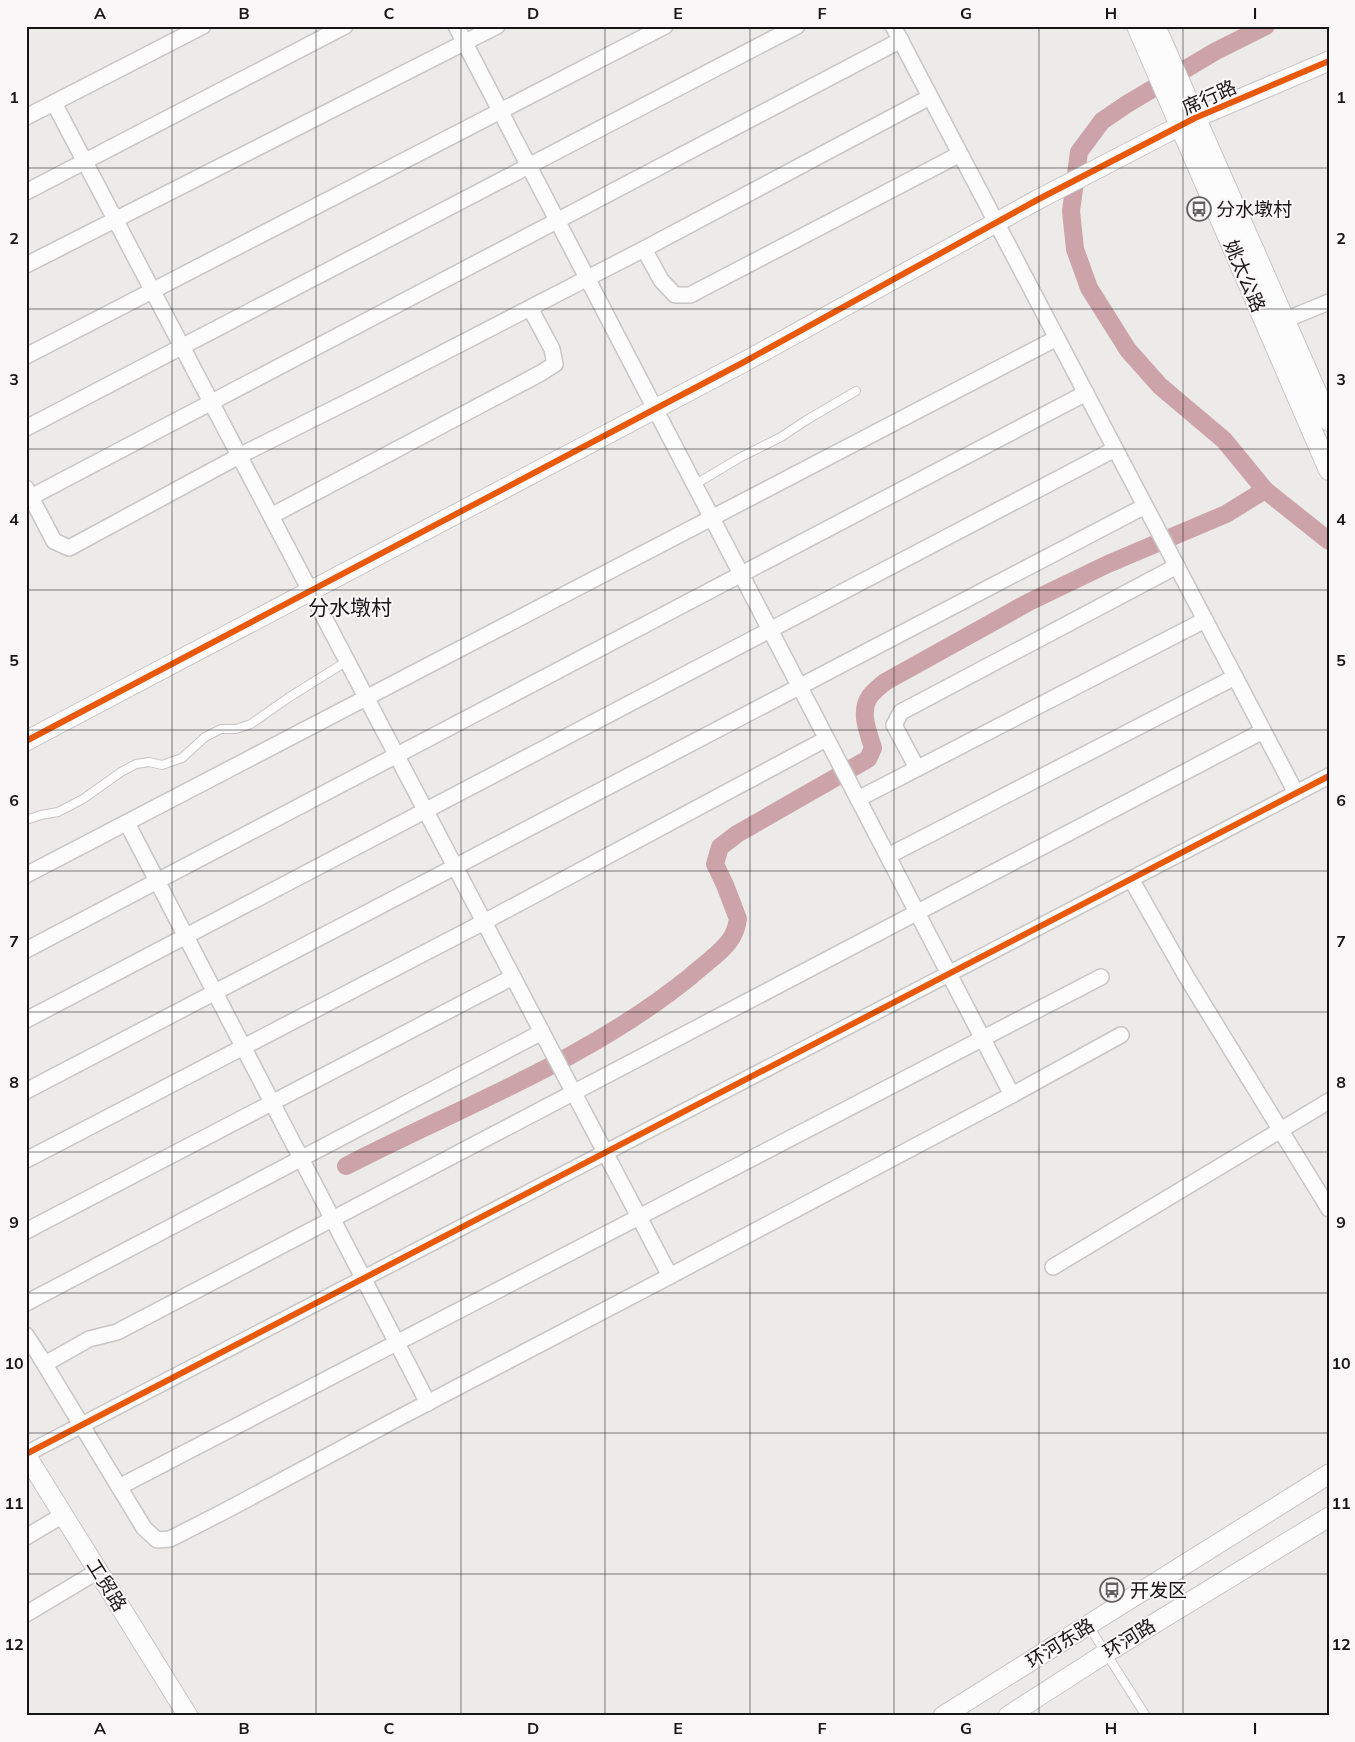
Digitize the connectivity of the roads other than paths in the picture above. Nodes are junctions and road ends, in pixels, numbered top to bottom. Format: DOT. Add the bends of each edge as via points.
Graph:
graph roads {
  1 [pos="203,26"];
  2 [pos="344,26"];
  3 [pos="456,26"];
  4 [pos="497,26"];
  5 [pos="664,26"];
  6 [pos="797,26"];
  7 [pos="893,26"];
  8 [pos="1137,26"];
  9 [pos="1156,26"];
  10 [pos="900,40"];
  11 [pos="465,43"];
  12 [pos="1329,61"];
  13 [pos="1162,63"];
  14 [pos="930,97"];
  15 [pos="54,103"];
  16 [pos="500,111"];
  17 [pos="26,117"];
  18 [pos="1187,122"];
  19 [pos="960,154"];
  20 [pos="85,161"];
  21 [pos="529,166"];
  22 [pos="26,192"];
  23 [pos="115,220"];
  24 [pos="557,220"];
  25 [pos="995,222"];
  26 [pos="644,249"];
  27 [pos="26,265"];
  28 [pos="587,278"];
  29 [pos="153,291"];
  30 [pos="1329,302"];
  31 [pos="530,308"];
  32 [pos="1276,323"];
  33 [pos="1057,338"];
  34 [pos="182,347"];
  35 [pos="26,356"];
  36 [pos="856,391"];
  37 [pos="1086,393"];
  38 [pos="211,402"];
  39 [pos="655,409"];
  40 [pos="1329,421"];
  41 [pos="26,428"];
  42 [pos="1115,449"];
  43 [pos="239,456"];
  44 [pos="1329,470"];
  45 [pos="694,485"];
  46 [pos="28,493"];
  47 [pos="1145,506"];
  48 [pos="271,516"];
  49 [pos="712,518"];
  50 [pos="1177,566"];
  51 [pos="741,574"];
  52 [pos="310,591"];
  53 [pos="1205,620"];
  54 [pos="770,630"];
  55 [pos="347,662"];
  56 [pos="1235,677"];
  57 [pos="799,686"];
  58 [pos="366,698"];
  59 [pos="1263,730"];
  60 [pos="826,739"];
  61 [pos="26,741"];
  62 [pos="396,755"];
  63 [pos="917,768"];
  64 [pos="1329,776"];
  65 [pos="1296,793"];
  66 [pos="856,794"];
  67 [pos="426,811"];
  68 [pos="26,820"];
  69 [pos="127,823"];
  70 [pos="888,856"];
  71 [pos="455,866"];
  72 [pos="26,875"];
  73 [pos="1132,879"];
  74 [pos="157,881"];
  75 [pos="917,912"];
  76 [pos="484,922"];
  77 [pos="186,937"];
  78 [pos="26,950"];
  79 [pos="949,974"];
  80 [pos="1101,977"];
  81 [pos="513,978"];
  82 [pos="214,992"];
  83 [pos="26,1020"];
  84 [pos="1121,1035"];
  85 [pos="544,1037"];
  86 [pos="983,1039"];
  87 [pos="243,1047"];
  88 [pos="26,1090"];
  89 [pos="574,1092"];
  90 [pos="1012,1095"];
  91 [pos="1329,1101"];
  92 [pos="272,1103"];
  93 [pos="1280,1130"];
  94 [pos="605,1153"];
  95 [pos="301,1158"];
  96 [pos="26,1160"];
  97 [pos="1329,1209"];
  98 [pos="640,1218"];
  99 [pos="332,1219"];
  100 [pos="26,1231"];
  101 [pos="1053,1267"];
  102 [pos="670,1276"];
  103 [pos="363,1279"];
  104 [pos="26,1303"];
  105 [pos="26,1335"];
  106 [pos="397,1344"];
  107 [pos="45,1364"];
  108 [pos="428,1402"];
  109 [pos="82,1425"];
  110 [pos="26,1455"];
  111 [pos="1329,1474"];
  112 [pos="120,1488"];
  113 [pos="63,1515"];
  114 [pos="1329,1516"];
  115 [pos="26,1537"];
  116 [pos="98,1571"];
  117 [pos="26,1614"];
  118 [pos="1088,1625"];
  119 [pos="1106,1652"];
  120 [pos="188,1716"];
  121 [pos="943,1716"];
  122 [pos="1008,1716"];
  123 [pos="1146,1716"];
  1 -- 15 [label="street"];
  2 -- 20 [label="street"];
  3 -- 11 [label="street"];
  4 -- 11 [label="street"];
  5 -- 16 [label="street"];
  6 -- 21 [label="street"];
  7 -- 10 [label="street"];
  8 -- 13 [label="main road, 姚太公路"];
  9 -- 13 [label="main road, 姚太公路"];
  10 -- 14 [label="street"];
  10 -- 24 [label="street"];
  11 -- 16 [label="street"];
  11 -- 23 [label="street"];
  12 -- 18 [label="street, 席行路"];
  13 -- 18 [label="main road, 姚太公路"];
  14 -- 19 [label="street"];
  14 -- 26 [label="street"];
  15 -- 17 [label="street"];
  15 -- 20 [label="street"];
  16 -- 21 [label="street"];
  16 -- 29 [label="street"];
  18 -- 25 [label="street, 席行路"];
  18 -- 32 [label="main road, 姚太公路"];
  19 -- 25 [label="street"];
  19 -- 26 [label="street" via="690,296 675,295 661,280"];
  20 -- 22 [label="street"];
  20 -- 23 [label="street"];
  21 -- 24 [label="street"];
  21 -- 34 [label="street"];
  23 -- 27 [label="street"];
  23 -- 29 [label="street"];
  24 -- 28 [label="street"];
  24 -- 38 [label="street"];
  25 -- 33 [label="street"];
  25 -- 39 [label="street, 席行路"];
  26 -- 28 [label="street"];
  28 -- 31 [label="street"];
  28 -- 39 [label="street"];
  29 -- 34 [label="street"];
  29 -- 35 [label="street"];
  30 -- 32 [label="street"];
  31 -- 43 [label="street"];
  31 -- 48 [label="street" via="552,349 555,364"];
  32 -- 40 [label="main road, 姚太公路"];
  32 -- 44 [label="main road, 姚太公路"];
  33 -- 37 [label="street"];
  33 -- 49 [label="street"];
  34 -- 38 [label="street"];
  34 -- 41 [label="street"];
  36 -- 45 [label="lane" via="782,437"];
  37 -- 42 [label="street"];
  37 -- 51 [label="street"];
  38 -- 43 [label="street"];
  38 -- 46 [label="street"];
  39 -- 45 [label="street"];
  39 -- 52 [label="street, 席行路"];
  42 -- 47 [label="street"];
  42 -- 54 [label="street"];
  43 -- 46 [label="street" via="69,548 54,541"];
  43 -- 48 [label="street"];
  45 -- 49 [label="street"];
  47 -- 50 [label="street"];
  47 -- 57 [label="street"];
  48 -- 52 [label="street"];
  49 -- 51 [label="street"];
  49 -- 58 [label="street"];
  50 -- 53 [label="street"];
  50 -- 63 [label="street" via="901,712 894,725"];
  51 -- 54 [label="street"];
  51 -- 62 [label="street"];
  52 -- 55 [label="street"];
  52 -- 61 [label="street, 席行路"];
  53 -- 56 [label="street"];
  53 -- 63 [label="street"];
  54 -- 57 [label="street"];
  54 -- 67 [label="street"];
  55 -- 58 [label="street"];
  55 -- 68 [label="lane" via="252,724 221,729 205,737 182,758 162,764 136,764 58,812"];
  56 -- 59 [label="street"];
  56 -- 70 [label="street"];
  57 -- 60 [label="street"];
  57 -- 71 [label="street"];
  58 -- 62 [label="street"];
  58 -- 69 [label="street"];
  59 -- 65 [label="street"];
  59 -- 75 [label="street"];
  60 -- 66 [label="street"];
  60 -- 76 [label="street"];
  62 -- 67 [label="street"];
  62 -- 74 [label="street"];
  63 -- 66 [label="street"];
  64 -- 65 [label="street"];
  65 -- 73 [label="street"];
  66 -- 70 [label="street"];
  67 -- 71 [label="street"];
  67 -- 77 [label="street"];
  69 -- 72 [label="street"];
  69 -- 74 [label="street"];
  70 -- 75 [label="street"];
  71 -- 76 [label="street"];
  71 -- 82 [label="street"];
  73 -- 79 [label="street"];
  73 -- 93 [label="street" via="1186,976"];
  74 -- 77 [label="street"];
  74 -- 78 [label="street"];
  75 -- 79 [label="street"];
  75 -- 89 [label="street"];
  76 -- 81 [label="street"];
  76 -- 87 [label="street"];
  77 -- 82 [label="street"];
  77 -- 83 [label="street"];
  79 -- 86 [label="street"];
  79 -- 94 [label="street"];
  80 -- 86 [label="street"];
  81 -- 85 [label="street"];
  81 -- 92 [label="street"];
  82 -- 87 [label="street"];
  82 -- 88 [label="street"];
  84 -- 90 [label="street"];
  85 -- 89 [label="street"];
  85 -- 95 [label="street"];
  86 -- 90 [label="street"];
  86 -- 98 [label="street"];
  87 -- 92 [label="street"];
  87 -- 96 [label="street"];
  89 -- 94 [label="street"];
  89 -- 99 [label="street"];
  90 -- 102 [label="street"];
  91 -- 93 [label="street"];
  92 -- 95 [label="street"];
  92 -- 100 [label="street"];
  93 -- 97 [label="street"];
  93 -- 101 [label="street"];
  94 -- 98 [label="street"];
  94 -- 103 [label="street"];
  95 -- 99 [label="street"];
  95 -- 104 [label="street"];
  98 -- 102 [label="street"];
  98 -- 106 [label="street"];
  99 -- 103 [label="street"];
  99 -- 107 [label="street" via="117,1332 89,1339"];
  102 -- 108 [label="street"];
  103 -- 106 [label="street"];
  103 -- 109 [label="street"];
  105 -- 107 [label="street"];
  106 -- 108 [label="street"];
  106 -- 112 [label="street"];
  107 -- 109 [label="street"];
  108 -- 112 [label="street" via="170,1539 156,1540 144,1528"];
  109 -- 110 [label="street"];
  109 -- 112 [label="street"];
  110 -- 113 [label="street, 工贸路"];
  111 -- 118 [label="street, 环河东路"];
  113 -- 115 [label="street"];
  113 -- 116 [label="street, 工贸路"];
  114 -- 119 [label="street, 环河路"];
  116 -- 117 [label="street"];
  116 -- 120 [label="street, 工贸路"];
  118 -- 119 [label="lane"];
  118 -- 121 [label="street, 环河东路"];
  119 -- 122 [label="street, 环河路"];
  119 -- 123 [label="lane"];
}
